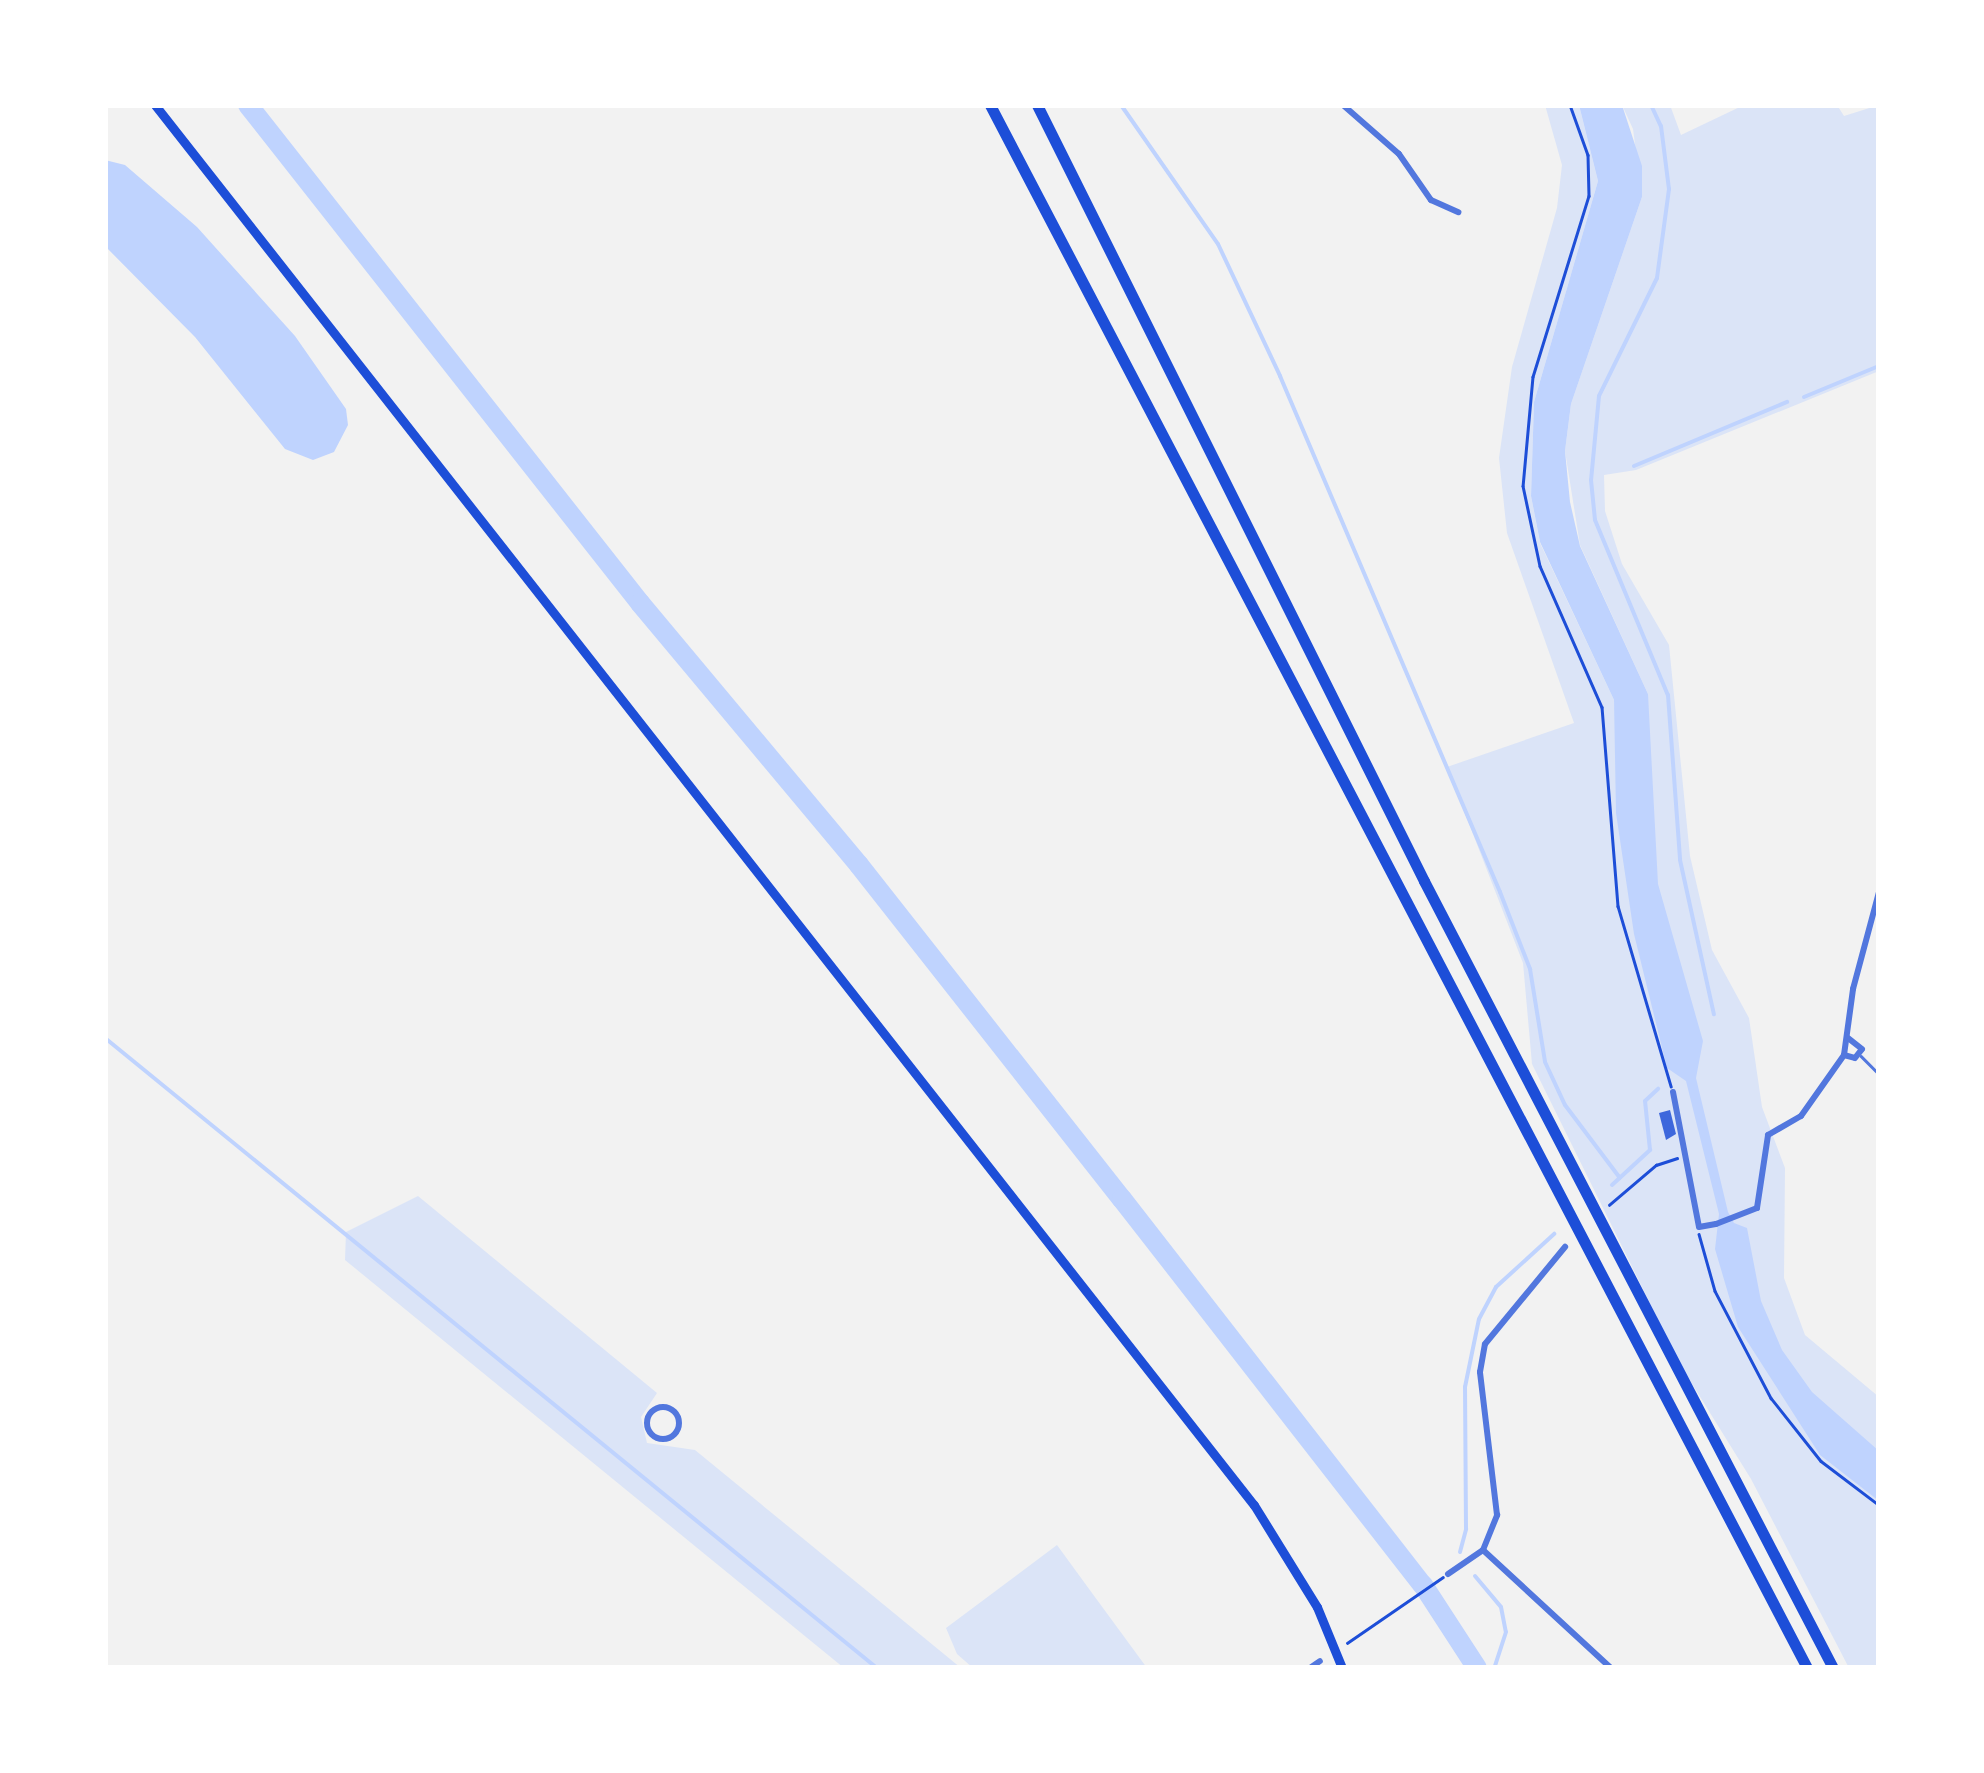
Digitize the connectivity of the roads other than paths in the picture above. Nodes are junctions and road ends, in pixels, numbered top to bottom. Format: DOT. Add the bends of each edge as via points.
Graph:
graph roads {
  1 [pos="156,105"];
  2 [pos="990,105"];
  3 [pos="1037,105"];
  4 [pos="1343,105"];
  5 [pos="1458,212"];
  6 [pos="1879,892"];
  7 [pos="1848,1038"];
  8 [pos="1860,1054"];
  9 [pos="1844,1055"];
  10 [pos="1879,1074"];
  11 [pos="1673,1092"];
  12 [pos="1565,1247"];
  13 [pos="678,1429"];
  14 [pos="1483,1550"];
  15 [pos="1448,1574"];
  16 [pos="1320,1661"];
  17 [pos="1310,1668"];
  18 [pos="1342,1668"];
  19 [pos="1611,1668"];
  20 [pos="1807,1668"];
  21 [pos="1833,1668"];
  1 -- 18 [label="main road" via="1254,1505 1316,1608"];
  2 -- 20 [label="highway"];
  3 -- 21 [label="highway" via="1424,880"];
  4 -- 5 [label="street" via="1398,154 1431,200"];
  6 -- 7 [label="street" via="1853,989"];
  7 -- 8 [label="street" via="1859,1041"];
  7 -- 9 [label="street"];
  8 -- 9 [label="street"];
  8 -- 10 [label="lane"];
  9 -- 11 [label="street" via="1801,1116 1768,1135 1762,1200 1740,1218 1716,1224 1699,1227"];
  12 -- 14 [label="street" via="1484,1344 1480,1372 1498,1502"];
  13 -- 13 [label="street" via="670,1408 648,1416 656,1438"];
  14 -- 15 [label="street"];
  14 -- 19 [label="street"];
  16 -- 17 [label="street"];
}
